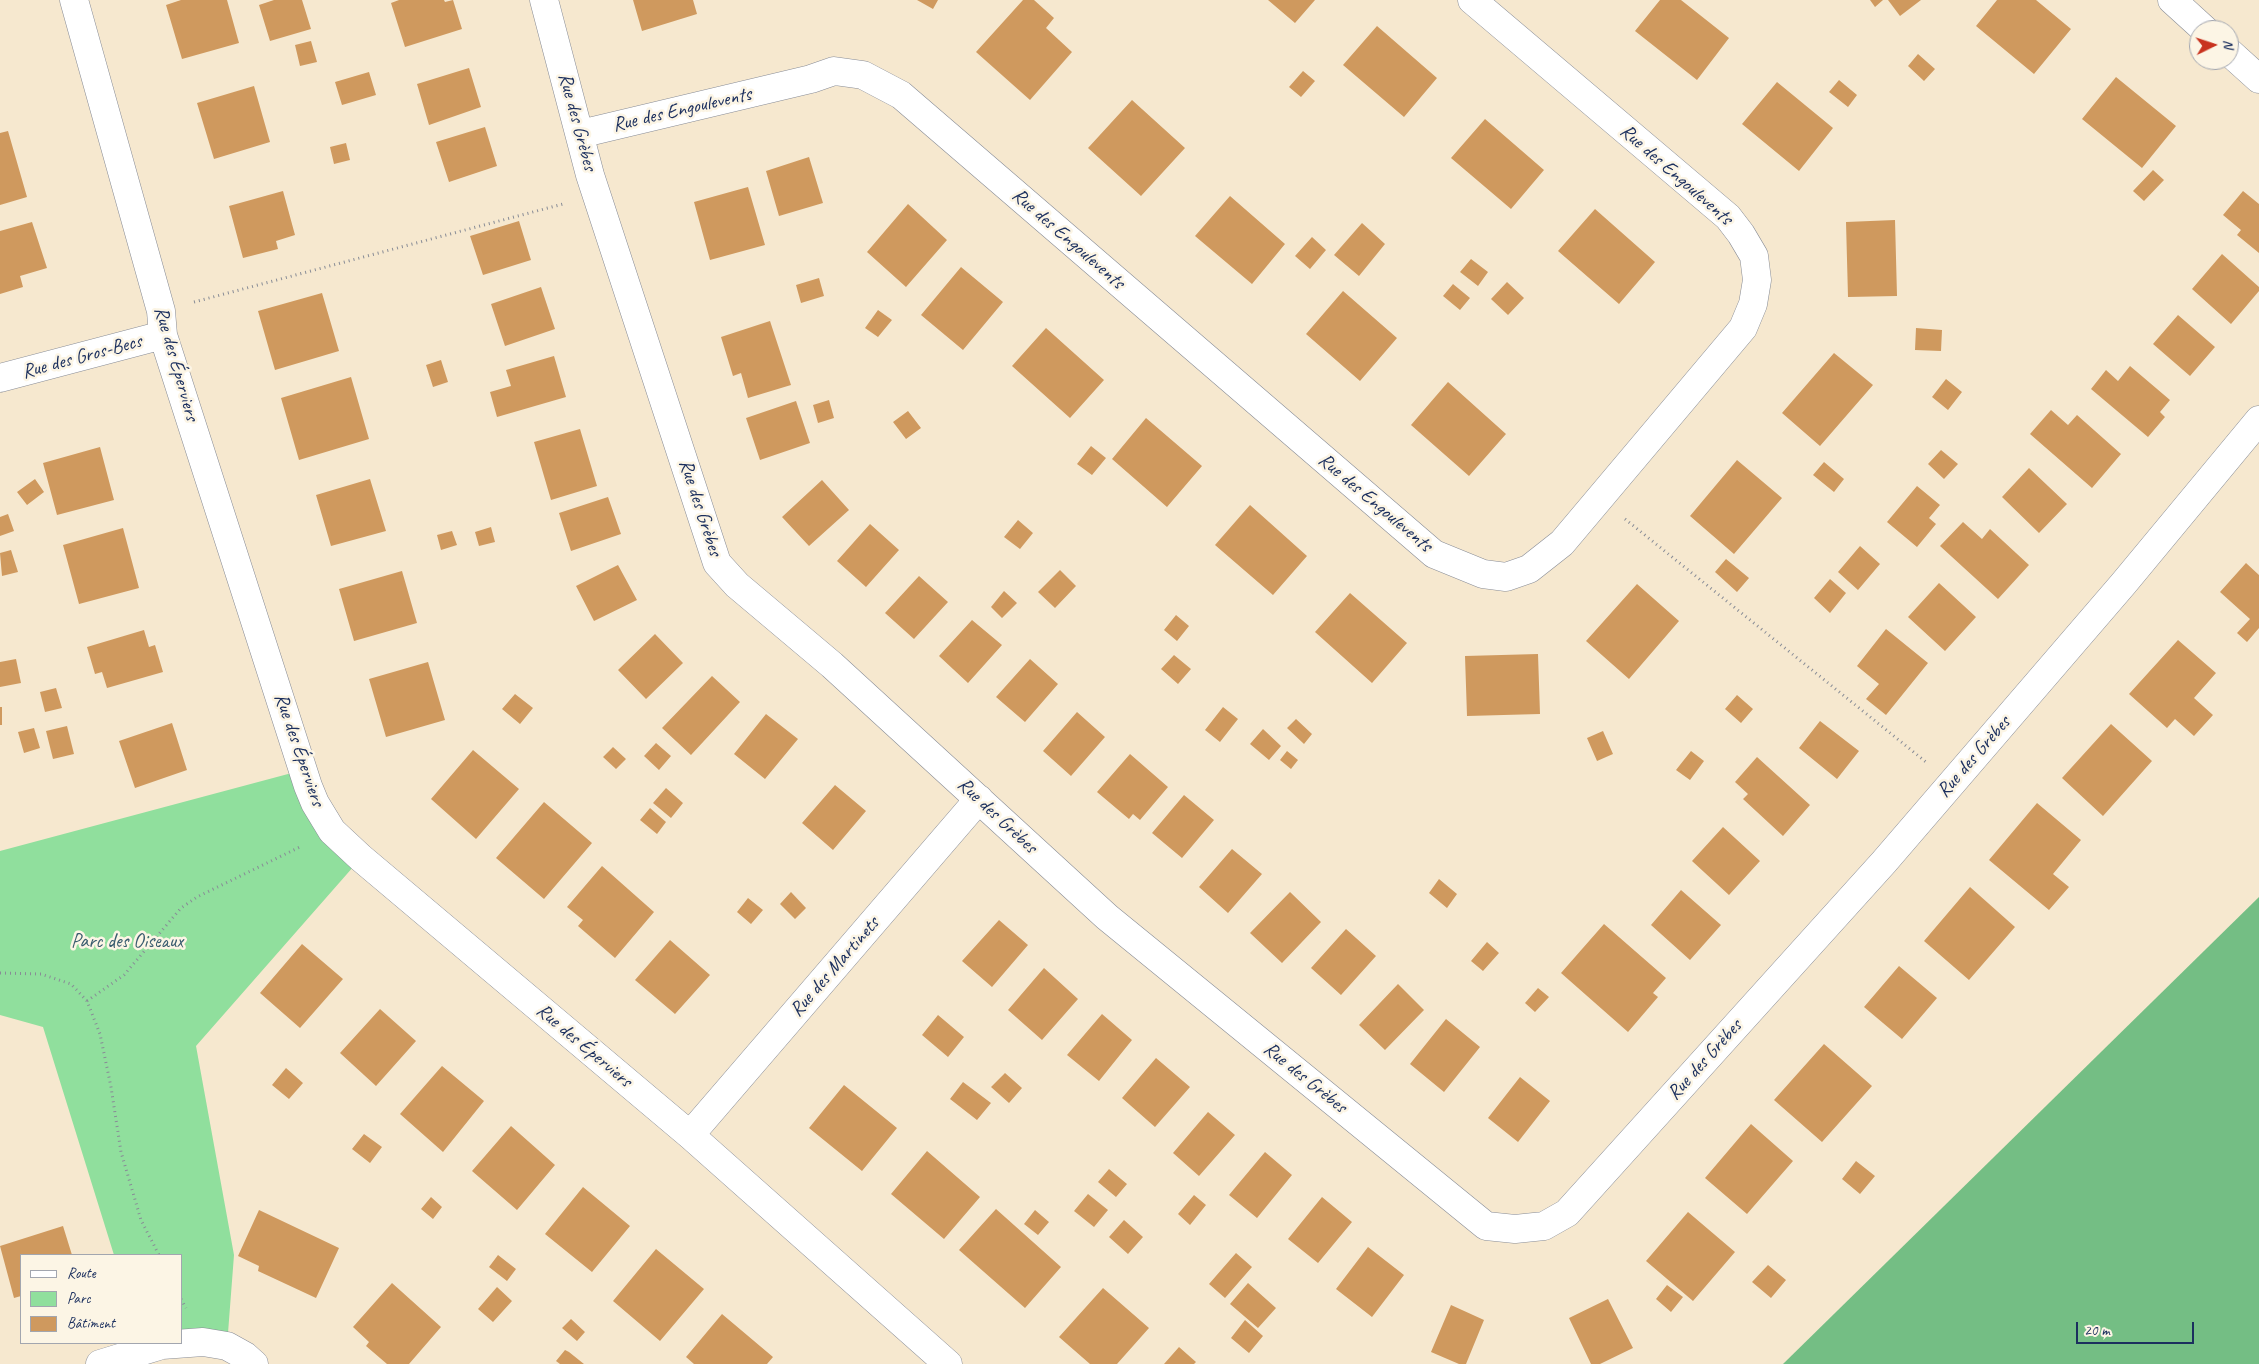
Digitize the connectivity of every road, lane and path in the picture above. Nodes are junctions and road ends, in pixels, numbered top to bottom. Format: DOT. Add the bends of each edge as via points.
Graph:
graph roads {
  1 [pos="74,0"];
  2 [pos="544,0"];
  3 [pos="1472,0"];
  4 [pos="2172,0"];
  5 [pos="2194,20"];
  6 [pos="2239,61"];
  7 [pos="2259,79"];
  8 [pos="580,134"];
  9 [pos="597,195"];
  10 [pos="162,323"];
  11 [pos="0,378"];
  12 [pos="2259,420"];
  13 [pos="1599,499"];
  14 [pos="1952,783"];
  15 [pos="979,799"];
  16 [pos="332,831"];
  17 [pos="0,973"];
  18 [pos="87,1001"];
  19 [pos="690,1135"];
  20 [pos="158,1254"];
  21 [pos="100,1364"];
  22 [pos="254,1364"];
  23 [pos="948,1364"];
  1 -- 10 [label="street, Rue des Éperviers"];
  2 -- 8 [label="street, Rue des Grèbes"];
  3 -- 13 [label="street, Rue des Engoulevents" via="1728,217 1754,256 1757,280 1753,304 1743,328"];
  4 -- 5 [label="street"];
  6 -- 7 [label="street"];
  8 -- 9 [label="street, Rue des Grèbes"];
  8 -- 13 [label="street, Rue des Engoulevents" via="834,71 863,75 908,101 1434,554 1482,574 1506,577 1529,570 1562,543"];
  9 -- 10 [label="path"];
  9 -- 15 [label="street, Rue des Grèbes" via="717,563 737,585 832,665"];
  10 -- 11 [label="street, Rue des Gros-Becs"];
  10 -- 16 [label="street, Rue des Éperviers" via="308,786"];
  12 -- 14 [label="street, Rue des Grèbes"];
  13 -- 14 [label="path"];
  14 -- 15 [label="street, Rue des Grèbes" via="1567,1213 1544,1226 1515,1229 1486,1226 1107,918"];
  15 -- 19 [label="street, Rue des Martinets"];
  16 -- 18 [label="path" via="181,908 124,975"];
  16 -- 19 [label="street, Rue des Éperviers"];
  17 -- 18 [label="path" via="41,974 70,984"];
  18 -- 20 [label="path" via="100,1034 121,1152 140,1220"];
  19 -- 23 [label="street, Rue des Éperviers"];
  21 -- 22 [label="street" via="162,1346 203,1342 227,1346"];
}
